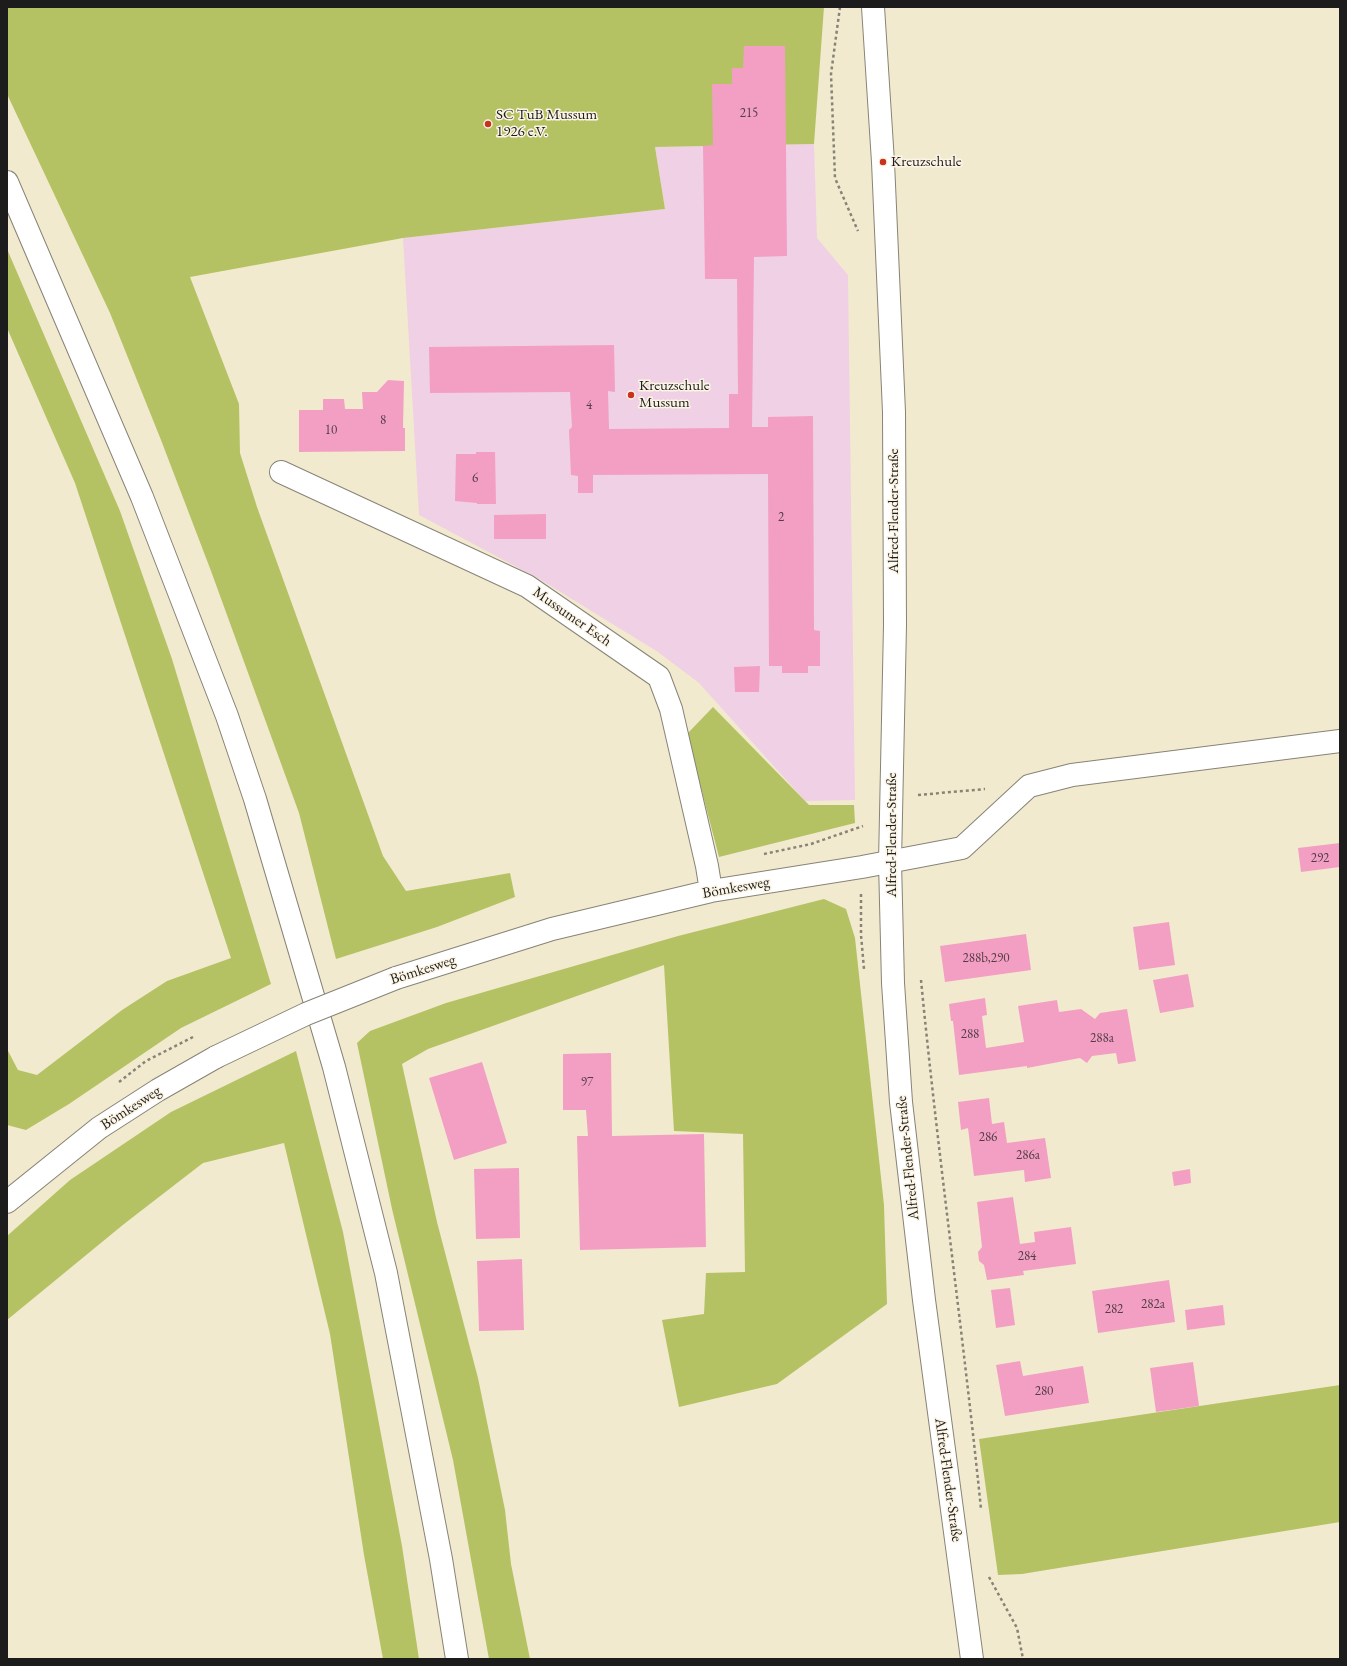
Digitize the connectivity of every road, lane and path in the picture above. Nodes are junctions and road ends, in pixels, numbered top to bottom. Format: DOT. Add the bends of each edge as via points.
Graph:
graph roads {
  1 [pos="873,7"];
  2 [pos="7,182"];
  3 [pos="281,472"];
  4 [pos="1340,741"];
  5 [pos="1029,786"];
  6 [pos="891,797"];
  7 [pos="890,862"];
  8 [pos="711,891"];
  9 [pos="921,975"];
  10 [pos="7,1202"];
  11 [pos="981,1513"];
  12 [pos="987,1575"];
  13 [pos="457,1659"];
  14 [pos="972,1659"];
  15 [pos="1023,1659"];
  1 -- 6 [label="main road, Alfred-Flender-Straße" via="884,162 894,412 895,625"];
  2 -- 13 [label="main road" via="142,497 227,716 255,799 334,1067 386,1273 441,1559"];
  3 -- 8 [label="main road, Mussumer Esch" via="527,586 659,677 671,709"];
  4 -- 5 [label="main road" via="1072,775"];
  5 -- 6 [label="path"];
  5 -- 7 [label="main road, Bömkesweg" via="962,848"];
  6 -- 7 [label="main road, Alfred-Flender-Straße"];
  7 -- 8 [label="main road, Bömkesweg"];
  7 -- 14 [label="main road, Alfred-Flender-Straße" via="893,982 901,1102 924,1300"];
  8 -- 10 [label="main road, Bömkesweg, bridge" via="552,929 396,978 306,1014 216,1057 158,1090 99,1128"];
  9 -- 11 [label="path"];
  12 -- 15 [label="path" via="1017,1628"];
}
